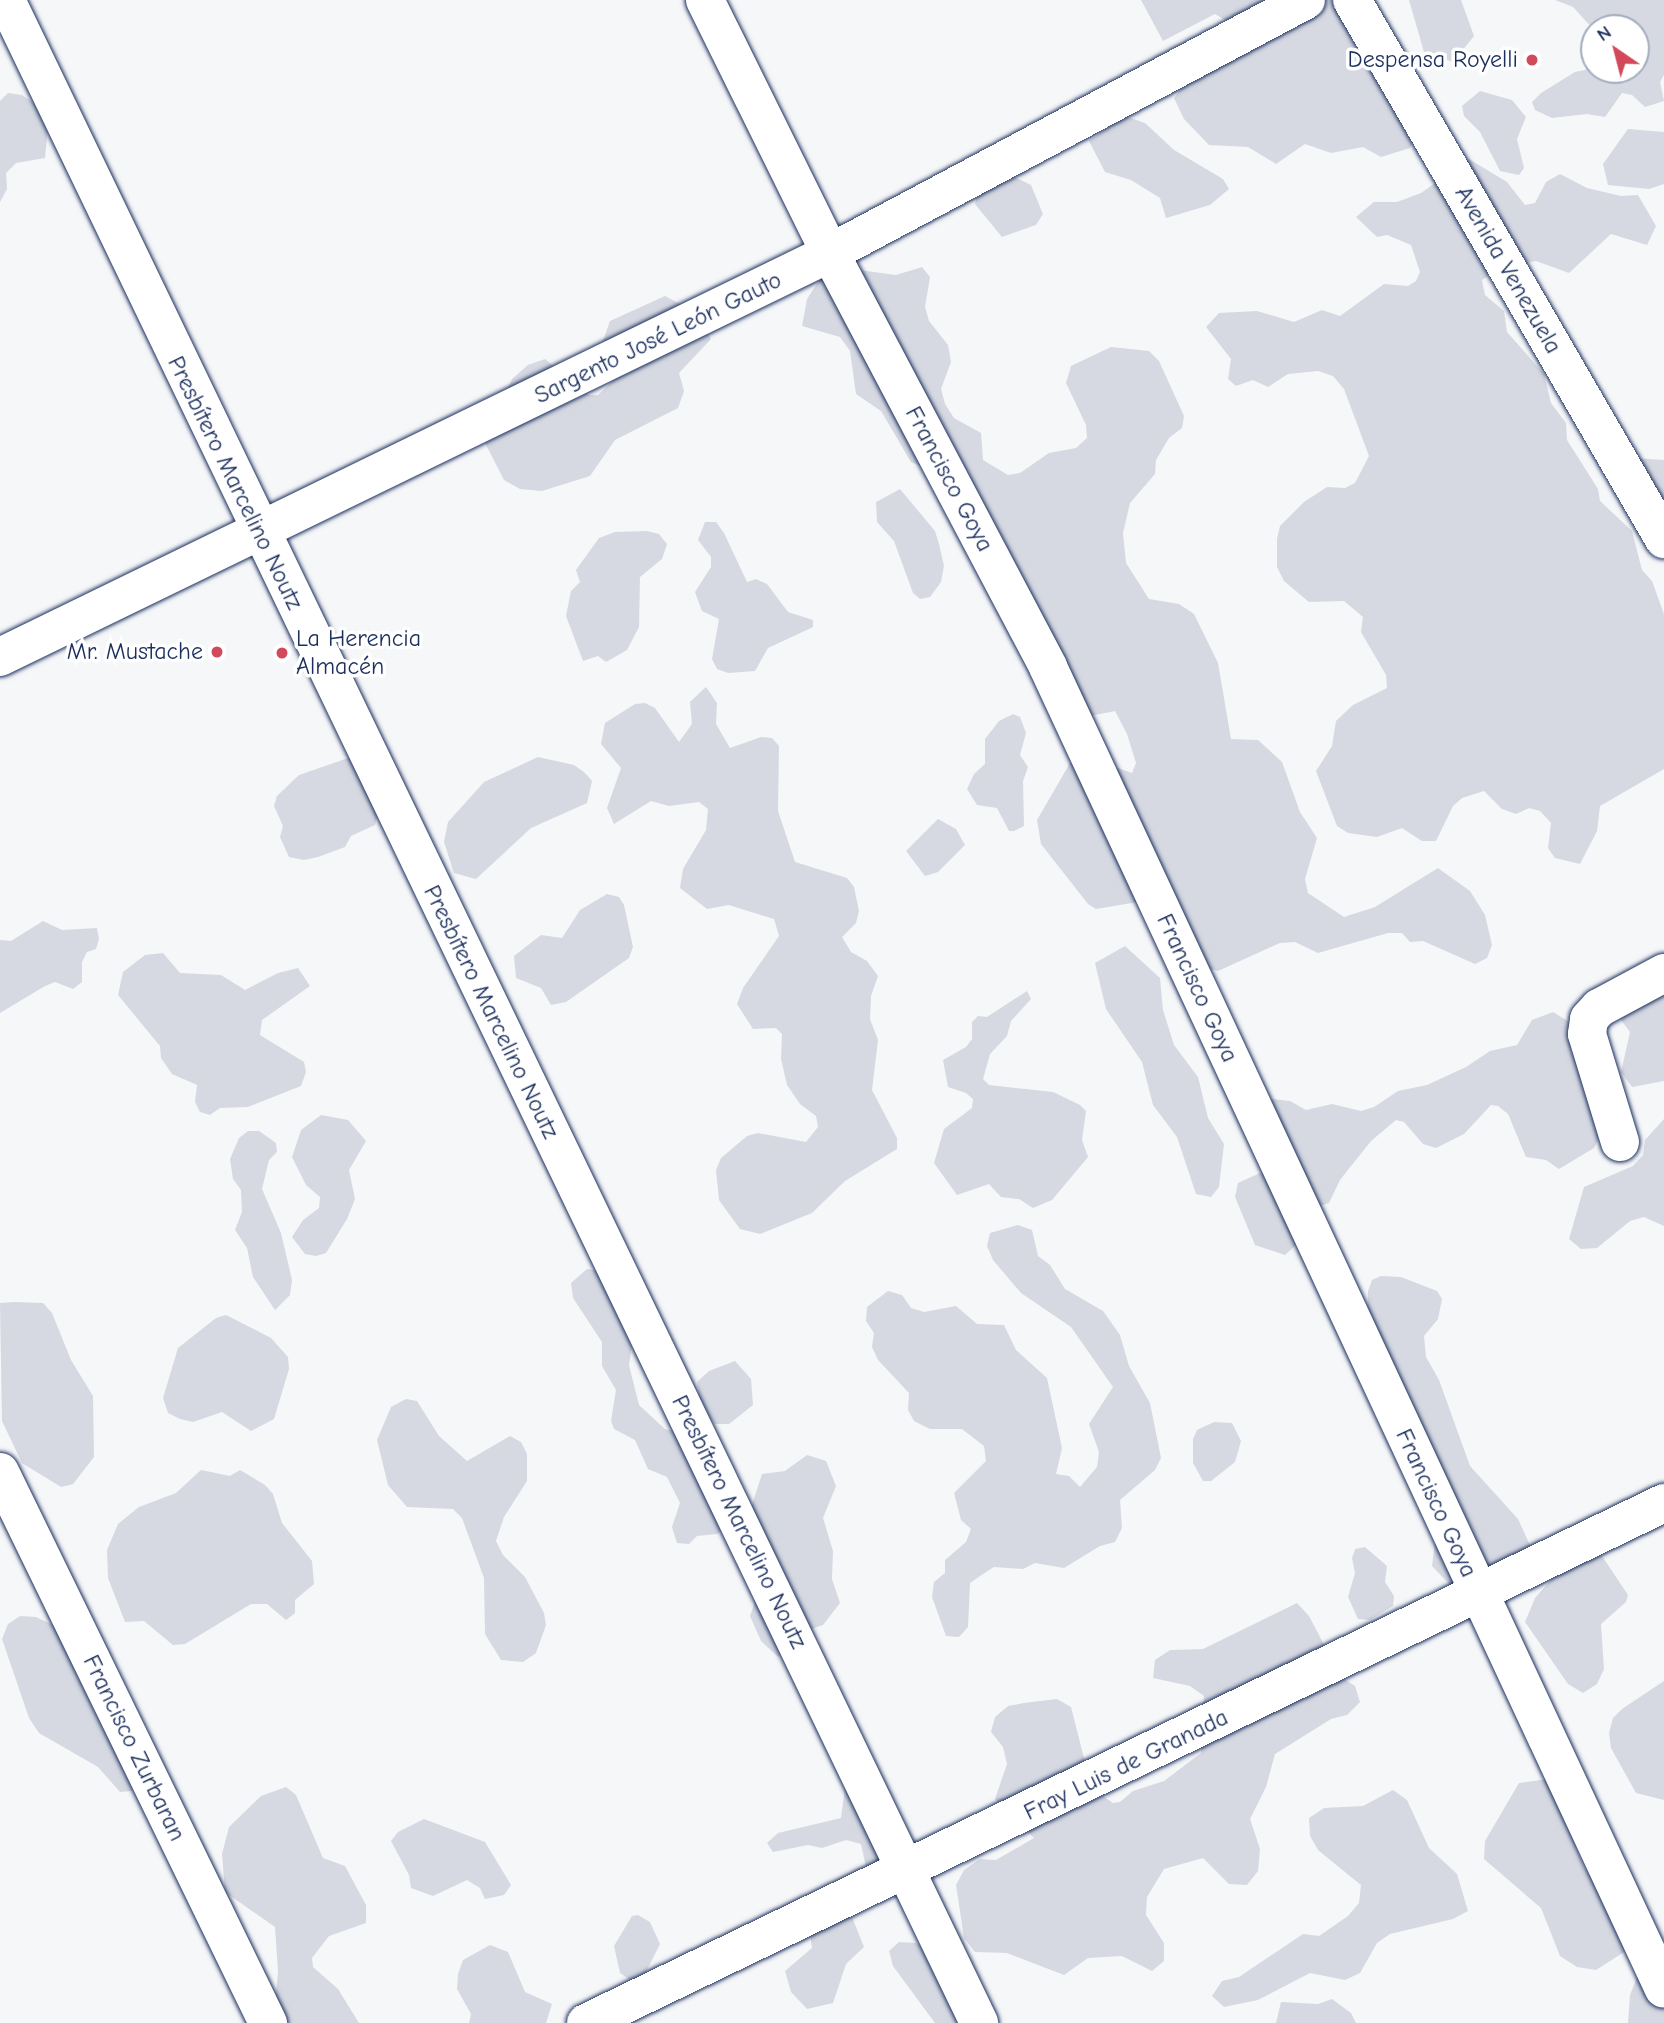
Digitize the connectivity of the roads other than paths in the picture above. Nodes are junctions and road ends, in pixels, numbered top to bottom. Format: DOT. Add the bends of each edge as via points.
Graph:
graph roads {
  1 [pos="6,0"];
  2 [pos="705,0"];
  3 [pos="1306,0"];
  4 [pos="1352,0"];
  5 [pos="830,253"];
  6 [pos="259,535"];
  7 [pos="1664,539"];
  8 [pos="0,657"];
  9 [pos="1664,973"];
  10 [pos="1620,1142"];
  11 [pos="0,1472"];
  12 [pos="1664,1503"];
  13 [pos="1479,1596"];
  14 [pos="908,1869"];
  15 [pos="1664,1989"];
  16 [pos="268,2023"];
  17 [pos="586,2023"];
  18 [pos="979,2023"];
  1 -- 6 [label="street, Presbítero Marcelino Noutz"];
  2 -- 5 [label="street, Francisco Goya"];
  3 -- 5 [label="street, Sargento José León Gauto"];
  4 -- 7 [label="street, Avenida Venezuela"];
  5 -- 6 [label="street, Sargento José León Gauto"];
  5 -- 13 [label="street, Francisco Goya" via="1048,667"];
  6 -- 8 [label="street, Sargento José León Gauto"];
  6 -- 14 [label="street, Presbítero Marcelino Noutz"];
  9 -- 10 [label="street" via="1599,1008 1590,1019 1587,1034"];
  11 -- 16 [label="street, Francisco Zurbaran"];
  12 -- 13 [label="street, Fray Luis de Granada"];
  13 -- 14 [label="street, Fray Luis de Granada"];
  13 -- 15 [label="street, Francisco Goya"];
  14 -- 17 [label="street, Fray Luis de Granada"];
  14 -- 18 [label="street, Presbítero Marcelino Noutz"];
}
